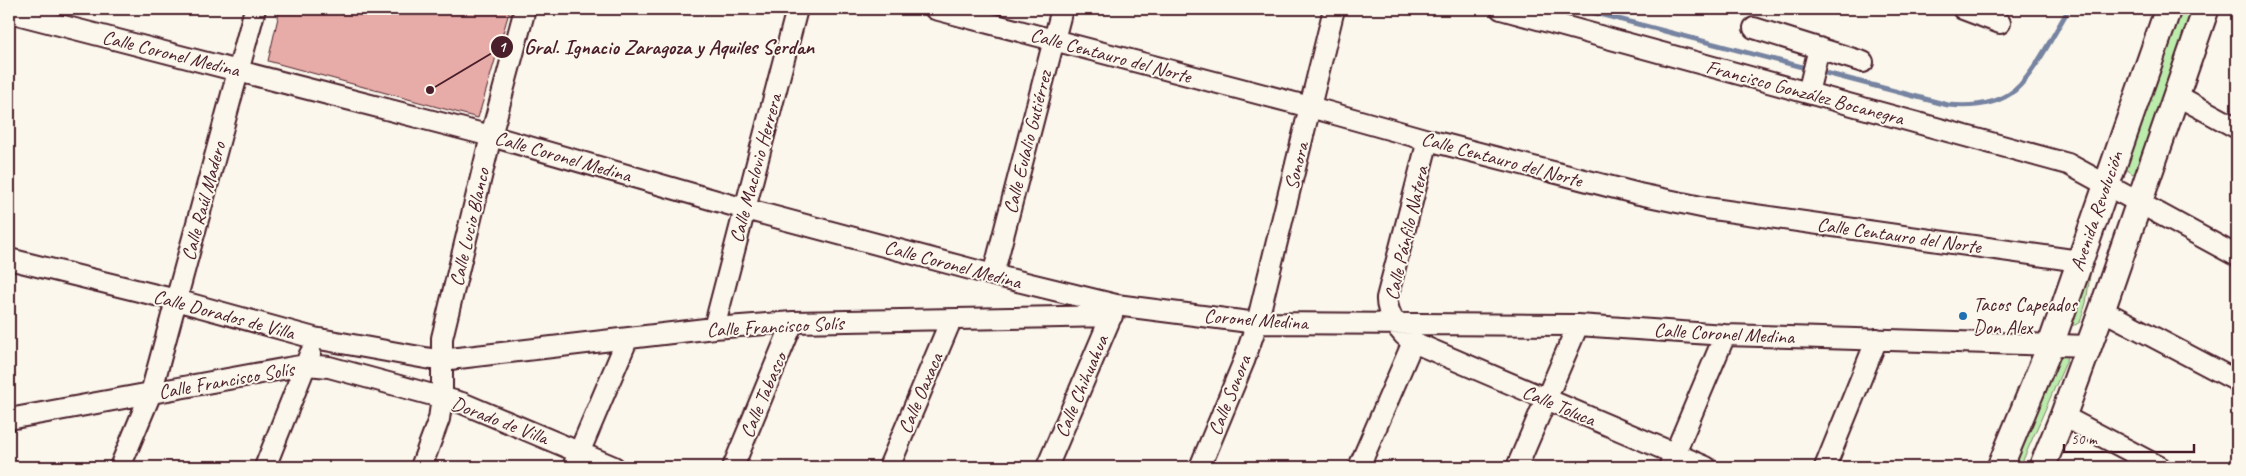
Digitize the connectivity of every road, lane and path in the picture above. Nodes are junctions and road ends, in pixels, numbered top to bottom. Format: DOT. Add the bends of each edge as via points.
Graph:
graph roads {
  1 [pos="255,9"];
  2 [pos="525,9"];
  3 [pos="797,9"];
  4 [pos="935,9"];
  5 [pos="1062,9"];
  6 [pos="1334,9"];
  7 [pos="1501,9"];
  8 [pos="1963,9"];
  9 [pos="2168,9"];
  10 [pos="2206,9"];
  11 [pos="9,12"];
  12 [pos="1562,15"];
  13 [pos="2000,23"];
  14 [pos="1754,28"];
  15 [pos="1053,40"];
  16 [pos="1819,48"];
  17 [pos="1863,62"];
  18 [pos="238,70"];
  19 [pos="1808,92"];
  20 [pos="2176,95"];
  21 [pos="1310,107"];
  22 [pos="2237,128"];
  23 [pos="491,136"];
  24 [pos="1428,140"];
  25 [pos="2106,182"];
  26 [pos="2138,202"];
  27 [pos="745,209"];
  28 [pos="2237,256"];
  29 [pos="9,259"];
  30 [pos="2079,261"];
  31 [pos="993,275"];
  32 [pos="176,300"];
  33 [pos="2102,310"];
  34 [pos="1114,311"];
  35 [pos="951,320"];
  36 [pos="793,322"];
  37 [pos="1257,323"];
  38 [pos="1397,324"];
  39 [pos="1578,325"];
  40 [pos="714,328"];
  41 [pos="1725,335"];
  42 [pos="314,338"];
  43 [pos="1877,339"];
  44 [pos="627,340"];
  45 [pos="1413,342"];
  46 [pos="2051,344"];
  47 [pos="2088,346"];
  48 [pos="441,359"];
  49 [pos="307,365"];
  50 [pos="2237,381"];
  51 [pos="151,393"];
  52 [pos="442,398"];
  53 [pos="1546,399"];
  54 [pos="2063,416"];
  55 [pos="9,419"];
  56 [pos="576,460"];
  57 [pos="1672,461"];
  58 [pos="120,467"];
  59 [pos="265,467"];
  60 [pos="421,467"];
  61 [pos="614,467"];
  62 [pos="732,467"];
  63 [pos="889,467"];
  64 [pos="1047,467"];
  65 [pos="1200,467"];
  66 [pos="1359,467"];
  67 [pos="1517,467"];
  68 [pos="1706,467"];
  69 [pos="1825,467"];
  70 [pos="2000,467"];
  71 [pos="2042,467"];
  72 [pos="2160,467"];
  1 -- 18 [label="street, Calle Raúl Madero"];
  2 -- 23 [label="street, Calle Lucio Blanco"];
  3 -- 27 [label="street, Calle Maclovio Herrera"];
  4 -- 15 [label="street, Calle Centauro del Norte"];
  5 -- 15 [label="street, Calle Eulalio Gutiérrez"];
  6 -- 21 [label="street, Sonora"];
  7 -- 12 [label="street, Francisco González Bocanegra"];
  8 -- 13 [label="street"];
  9 -- 25 [label="street, Avenida Revolución"];
  10 -- 20 [label="street, Avenida Revolución"];
  11 -- 18 [label="street, Calle Coronel Medina"];
  12 -- 19 [label="street, Francisco González Bocanegra"];
  14 -- 16 [label="street"];
  15 -- 21 [label="street, Calle Centauro del Norte"];
  15 -- 31 [label="street, Calle Eulalio Gutiérrez"];
  16 -- 17 [label="street"];
  16 -- 19 [label="street"];
  18 -- 23 [label="street, Calle Coronel Medina"];
  18 -- 32 [label="street, Calle Raúl Madero"];
  19 -- 25 [label="street, Francisco González Bocanegra" via="2068,164"];
  20 -- 22 [label="street"];
  20 -- 26 [label="street, Avenida Revolución"];
  21 -- 24 [label="street, Calle Centauro del Norte"];
  21 -- 37 [label="street, Sonora"];
  23 -- 27 [label="street, Calle Coronel Medina"];
  23 -- 48 [label="street, Calle Lucio Blanco" via="442,338"];
  24 -- 30 [label="street, Calle Centauro del Norte" via="1603,186 1706,208"];
  24 -- 38 [label="street, Calle Pánfilo Natera" via="1387,298 1388,310"];
  25 -- 26 [label="street, Francisco González Bocanegra"];
  25 -- 30 [label="street, Avenida Revolución"];
  26 -- 28 [label="street, Francisco González Bocanegra"];
  26 -- 33 [label="street, Avenida Revolución"];
  27 -- 31 [label="street, Calle Coronel Medina"];
  27 -- 40 [label="street, Calle Maclovio Herrera"];
  29 -- 32 [label="street, Calle Dorados de Villa"];
  30 -- 46 [label="street, Avenida Revolución"];
  31 -- 34 [label="street, Calle Coronel Medina"];
  32 -- 42 [label="street, Calle Dorados de Villa"];
  32 -- 51 [label="street, Calle Raúl Madero"];
  33 -- 47 [label="street, Avenida Revolución"];
  33 -- 50 [label="street"];
  34 -- 35 [label="street, Calle Francisco Solís"];
  34 -- 37 [label="street, Coronel Medina"];
  34 -- 64 [label="street, Calle Chihuahua"];
  35 -- 36 [label="street, Calle Francisco Solís"];
  35 -- 63 [label="street, Calle Oaxaca"];
  36 -- 40 [label="street, Calle Francisco Solís"];
  36 -- 62 [label="street, Calle Tabasco"];
  37 -- 38 [label="street, Coronel Medina"];
  37 -- 65 [label="street, Calle Sonora"];
  38 -- 39 [label="street, Calle Coronel Medina"];
  38 -- 45 [label="street, Calle Pánfilo Natera"];
  39 -- 41 [label="street, Calle Coronel Medina"];
  39 -- 53 [label="street"];
  40 -- 44 [label="street, Calle Francisco Solís"];
  41 -- 43 [label="street, Calle Coronel Medina"];
  41 -- 57 [label="street"];
  42 -- 48 [label="street, Calle Dorados de Villa"];
  42 -- 49 [label="street"];
  43 -- 46 [label="street, Calle Coronel Medina"];
  43 -- 69 [label="street"];
  44 -- 48 [label="street, Calle Francisco Solís"];
  44 -- 56 [label="street"];
  45 -- 53 [label="street, Calle Toluca"];
  45 -- 66 [label="street"];
  46 -- 47 [label="street, Calle Coronel Medina"];
  46 -- 70 [label="street, Avenida Revolución"];
  47 -- 54 [label="street, Avenida Revolución"];
  48 -- 52 [label="street, Calle Lucio Blanco"];
  49 -- 51 [label="street, Calle Francisco Solís"];
  49 -- 52 [label="street, Calle Francisco Solís" via="329,367"];
  49 -- 59 [label="street"];
  51 -- 55 [label="street, Calle Francisco Solís"];
  51 -- 58 [label="street, Calle Raúl Madero"];
  52 -- 56 [label="street, Dorado de Villa" via="475,408"];
  52 -- 60 [label="street, Calle Lucio Blanco" via="439,419"];
  53 -- 57 [label="street, Calle Toluca"];
  53 -- 67 [label="street"];
  54 -- 71 [label="street, Avenida Revolución"];
  54 -- 72 [label="street"];
  56 -- 61 [label="street, Dorado de Villa"];
  57 -- 68 [label="street, Calle Toluca"];
}
